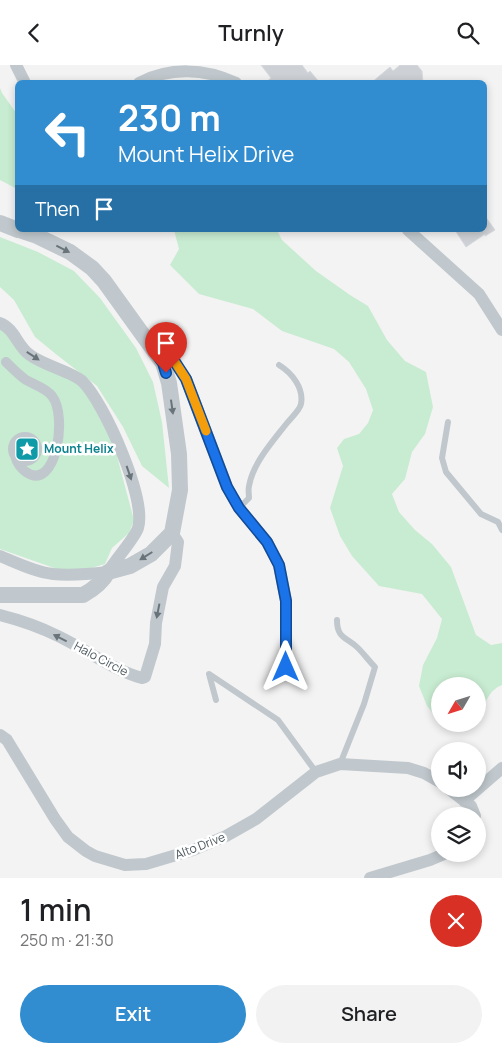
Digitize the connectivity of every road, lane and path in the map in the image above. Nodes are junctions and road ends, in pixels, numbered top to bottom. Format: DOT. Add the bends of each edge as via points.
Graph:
graph roads {
  1 [pos="16,65"];
  2 [pos="24,80"];
  3 [pos="145,80"];
  4 [pos="228,80"];
  5 [pos="0,223"];
  6 [pos="15,229"];
  7 [pos="24,232"];
  8 [pos="410,232"];
  9 [pos="0,323"];
  10 [pos="502,330"];
  11 [pos="154,351"];
  12 [pos="6,362"];
  13 [pos="279,365"];
  14 [pos="448,422"];
  15 [pos="16,456"];
  16 [pos="239,508"];
  17 [pos="502,530"];
  18 [pos="172,533"];
  19 [pos="0,556"];
  20 [pos="108,572"];
  21 [pos="0,595"];
  22 [pos="0,615"];
  23 [pos="337,620"];
  24 [pos="286,667"];
  25 [pos="216,700"];
  26 [pos="0,735"];
  27 [pos="340,764"];
  28 [pos="502,768"];
  29 [pos="316,772"];
  30 [pos="431,777"];
  31 [pos="459,797"];
  32 [pos="464,801"];
  33 [pos="471,807"];
  34 [pos="431,860"];
  35 [pos="370,878"];
  1 -- 2 [label="street"];
  3 -- 4 [label="street" via="182,71 209,73"];
  5 -- 6 [label="street"];
  7 -- 11 [label="street, one-way" via="70,252 92,268"];
  8 -- 10 [label="street" via="479,294"];
  9 -- 20 [label="street, one-way" via="13,332 17,342 31,356 81,380 111,427 130,473 140,519 138,530"];
  11 -- 16 [label="street" via="166,352 186,379 227,487"];
  11 -- 18 [label="street, one-way" via="163,363 168,383 179,454 180,490"];
  12 -- 15 [label="street" via="49,392 60,415 56,455 49,467 34,475 27,473 20,467"];
  13 -- 16 [label="lane" via="297,383 301,405 253,472 248,488 249,498"];
  14 -- 17 [label="lane" via="442,457 446,472 481,513 498,522"];
  16 -- 24 [label="street" via="267,542 279,565 286,601"];
  18 -- 20 [label="street, one-way" via="150,555 130,566"];
  18 -- 22 [label="street, Halo Circle, one-way" via="178,542 176,567 163,587 155,644 145,677 124,673 59,637 18,619"];
  19 -- 20 [label="street" via="51,574"];
  20 -- 21 [label="street" via="92,591 83,595"];
  23 -- 27 [label="lane" via="337,628 343,638 357,647 375,667"];
  25 -- 29 [label="lane" via="209,674 278,720"];
  26 -- 29 [label="street, Alto Drive" via="68,837 95,856 125,865 146,864 194,851 226,836 256,819"];
  27 -- 29 [label="street, Alto Drive"];
  27 -- 30 [label="street, Alto Drive" via="408,768"];
  28 -- 32 [label="street"];
  31 -- 32 [label="street"];
  32 -- 33 [label="street"];
  34 -- 35 [label="street"];
}
